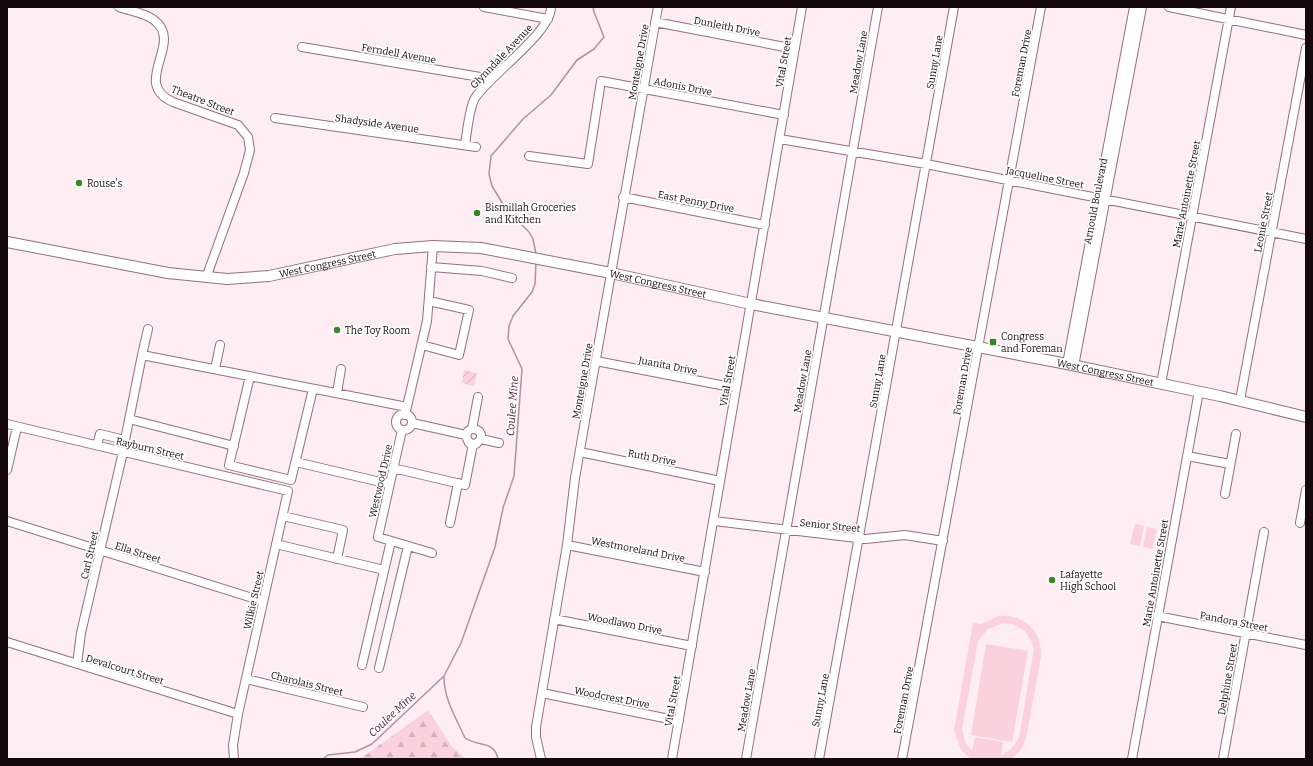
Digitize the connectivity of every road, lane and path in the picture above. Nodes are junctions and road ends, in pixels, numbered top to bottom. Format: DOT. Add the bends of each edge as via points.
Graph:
graph roads {
  1 [pos="119,7"];
  2 [pos="484,7"];
  3 [pos="551,7"];
  4 [pos="658,7"];
  5 [pos="802,7"];
  6 [pos="878,7"];
  7 [pos="954,7"];
  8 [pos="1041,7"];
  9 [pos="1134,7"];
  10 [pos="1142,7"];
  11 [pos="1169,7"];
  12 [pos="1231,7"];
  13 [pos="548,19"];
  14 [pos="1229,19"];
  15 [pos="655,22"];
  16 [pos="1306,35"];
  17 [pos="1131,45"];
  18 [pos="302,47"];
  19 [pos="1306,48"];
  20 [pos="795,49"];
  21 [pos="492,79"];
  22 [pos="644,88"];
  23 [pos="784,115"];
  24 [pos="275,118"];
  25 [pos="780,139"];
  26 [pos="465,145"];
  27 [pos="476,147"];
  28 [pos="853,151"];
  29 [pos="529,156"];
  30 [pos="926,164"];
  31 [pos="1009,180"];
  32 [pos="624,197"];
  33 [pos="1102,198"];
  34 [pos="1192,216"];
  35 [pos="765,225"];
  36 [pos="1272,232"];
  37 [pos="1306,239"];
  38 [pos="7,242"];
  39 [pos="432,246"];
  40 [pos="431,267"];
  41 [pos="611,273"];
  42 [pos="206,278"];
  43 [pos="512,278"];
  44 [pos="429,301"];
  45 [pos="751,304"];
  46 [pos="823,318"];
  47 [pos="148,328"];
  48 [pos="897,332"];
  49 [pos="220,345"];
  50 [pos="422,345"];
  51 [pos="978,347"];
  52 [pos="142,355"];
  53 [pos="596,361"];
  54 [pos="1070,365"];
  55 [pos="215,369"];
  56 [pos="341,370"];
  57 [pos="250,376"];
  58 [pos="1161,384"];
  59 [pos="313,388"];
  60 [pos="736,388"];
  61 [pos="1199,391"];
  62 [pos="337,393"];
  63 [pos="478,397"];
  64 [pos="1240,400"];
  65 [pos="406,411"];
  66 [pos="1306,417"];
  67 [pos="129,420"];
  68 [pos="412,423"];
  69 [pos="7,424"];
  70 [pos="18,427"];
  71 [pos="472,429"];
  72 [pos="402,430"];
  73 [pos="1236,434"];
  74 [pos="466,435"];
  75 [pos="481,439"];
  76 [pos="499,443"];
  77 [pos="473,444"];
  78 [pos="97,445"];
  79 [pos="234,446"];
  80 [pos="123,452"];
  81 [pos="580,452"];
  82 [pos="1187,456"];
  83 [pos="296,462"];
  84 [pos="1230,464"];
  85 [pos="229,465"];
  86 [pos="393,468"];
  87 [pos="7,470"];
  88 [pos="264,474"];
  89 [pos="227,476"];
  90 [pos="720,481"];
  91 [pos="458,483"];
  92 [pos="389,484"];
  93 [pos="262,485"];
  94 [pos="1306,490"];
  95 [pos="288,491"];
  96 [pos="1225,494"];
  97 [pos="283,516"];
  98 [pos="7,521"];
  99 [pos="714,521"];
  100 [pos="450,523"];
  101 [pos="1300,523"];
  102 [pos="786,530"];
  103 [pos="1264,532"];
  104 [pos="860,539"];
  105 [pos="390,541"];
  106 [pos="943,541"];
  107 [pos="276,544"];
  108 [pos="567,545"];
  109 [pos="408,546"];
  110 [pos="100,550"];
  111 [pos="432,553"];
  112 [pos="338,559"];
  113 [pos="384,570"];
  114 [pos="705,572"];
  115 [pos="262,601"];
  116 [pos="1157,616"];
  117 [pos="554,619"];
  118 [pos="1245,633"];
  119 [pos="7,642"];
  120 [pos="1306,645"];
  121 [pos="692,646"];
  122 [pos="77,664"];
  123 [pos="362,665"];
  124 [pos="379,668"];
  125 [pos="246,679"];
  126 [pos="542,693"];
  127 [pos="363,707"];
  128 [pos="238,714"];
  129 [pos="679,721"];
  130 [pos="234,759"];
  131 [pos="541,759"];
  132 [pos="672,759"];
  133 [pos="746,759"];
  134 [pos="819,759"];
  135 [pos="902,759"];
  136 [pos="1132,759"];
  137 [pos="1223,759"];
  1 -- 42 [label="street, Theatre Street" via="152,18 163,31 165,43 155,79 158,89 164,96 173,102 232,122 241,127 248,136 250,150 244,173"];
  2 -- 13 [label="street"];
  3 -- 13 [label="street, Glynndale Avenue"];
  4 -- 15 [label="street, Monteigne Drive"];
  5 -- 20 [label="street, Vital Street"];
  6 -- 28 [label="street, Meadow Lane"];
  7 -- 30 [label="street, Sunny Lane"];
  8 -- 31 [label="street, Foreman Drive"];
  9 -- 17 [label="street, Arnould Boulevard"];
  10 -- 17 [label="street, Arnould Boulevard"];
  11 -- 14 [label="street"];
  12 -- 14 [label="street, Marie Antoinette Street"];
  13 -- 21 [label="street, Glynndale Avenue"];
  14 -- 16 [label="street"];
  14 -- 34 [label="street, Marie Antoinette Street"];
  15 -- 20 [label="street, Dunleith Drive"];
  15 -- 22 [label="street, Monteigne Drive"];
  17 -- 33 [label="street, Arnould Boulevard"];
  18 -- 21 [label="street, Ferndell Avenue"];
  19 -- 36 [label="street, Leonie Street"];
  20 -- 23 [label="street, Vital Street"];
  21 -- 26 [label="street, Glynndale Avenue" via="473,103"];
  22 -- 23 [label="street, Adonis Drive"];
  22 -- 29 [label="street, Adonis Drive" via="602,81 588,164"];
  22 -- 32 [label="street, Monteigne Drive"];
  23 -- 25 [label="street, Vital Street"];
  24 -- 26 [label="street, Shadyside Avenue"];
  25 -- 28 [label="street, Jacqueline Street"];
  25 -- 35 [label="street, Vital Street"];
  26 -- 27 [label="street, Shadyside Avenue"];
  28 -- 30 [label="street, Jacqueline Street"];
  28 -- 46 [label="street, Meadow Lane"];
  30 -- 31 [label="street, Jacqueline Street"];
  30 -- 48 [label="street, Sunny Lane"];
  31 -- 33 [label="street, Jacqueline Street"];
  31 -- 51 [label="street, Foreman Drive"];
  32 -- 35 [label="street, East Penny Drive"];
  32 -- 41 [label="street, Monteigne Drive"];
  33 -- 34 [label="street, Jacqueline Street"];
  33 -- 54 [label="street, Arnould Boulevard"];
  34 -- 36 [label="street, Jacqueline Street"];
  34 -- 58 [label="street, Marie Antoinette Street"];
  35 -- 45 [label="street, Vital Street"];
  36 -- 37 [label="street, Jacqueline Street"];
  36 -- 64 [label="street, Leonie Street"];
  38 -- 42 [label="main road, West Congress Street"];
  39 -- 40 [label="street"];
  39 -- 41 [label="main road, West Congress Street" via="466,246"];
  39 -- 42 [label="main road, West Congress Street" via="379,252 269,276 238,279"];
  40 -- 43 [label="street" via="482,271"];
  40 -- 44 [label="street"];
  41 -- 45 [label="main road, West Congress Street"];
  41 -- 53 [label="street, Monteigne Drive"];
  44 -- 50 [label="street"];
  44 -- 50 [label="street" via="469,310 458,355"];
  45 -- 46 [label="main road, West Congress Street"];
  45 -- 60 [label="street, Vital Street"];
  46 -- 48 [label="main road, West Congress Street"];
  46 -- 102 [label="street, Meadow Lane"];
  47 -- 52 [label="street"];
  48 -- 51 [label="main road, West Congress Street"];
  48 -- 104 [label="street, Sunny Lane"];
  49 -- 55 [label="street"];
  50 -- 65 [label="street"];
  51 -- 54 [label="main road, West Congress Street"];
  51 -- 106 [label="street, Foreman Drive"];
  52 -- 55 [label="street"];
  52 -- 67 [label="street"];
  53 -- 60 [label="street, Juanita Drive"];
  53 -- 81 [label="street, Monteigne Drive"];
  54 -- 58 [label="main road, West Congress Street"];
  55 -- 57 [label="street"];
  56 -- 62 [label="street"];
  57 -- 59 [label="street"];
  57 -- 79 [label="street"];
  58 -- 61 [label="main road, West Congress Street"];
  59 -- 62 [label="street"];
  59 -- 83 [label="street"];
  60 -- 90 [label="street, Vital Street"];
  61 -- 64 [label="main road, West Congress Street"];
  61 -- 82 [label="street, Marie Antoinette Street"];
  62 -- 65 [label="street"];
  63 -- 71 [label="street"];
  64 -- 66 [label="main road, West Congress Street"];
  65 -- 68 [label="street"];
  65 -- 72 [label="street" via="397,420 397,425"];
  67 -- 78 [label="street" via="125,440 100,434"];
  67 -- 79 [label="street"];
  68 -- 72 [label="street" via="409,429"];
  68 -- 74 [label="street"];
  69 -- 70 [label="street, Rayburn Street"];
  70 -- 78 [label="street, Rayburn Street"];
  70 -- 87 [label="street"];
  71 -- 74 [label="street"];
  71 -- 75 [label="street" via="480,431"];
  72 -- 86 [label="street, Westwood Drive"];
  73 -- 84 [label="street"];
  74 -- 77 [label="street" via="467,441"];
  75 -- 76 [label="street"];
  75 -- 77 [label="street"];
  77 -- 91 [label="street" via="465,485"];
  78 -- 80 [label="street, Rayburn Street"];
  79 -- 85 [label="street"];
  80 -- 89 [label="street, Rayburn Street"];
  80 -- 110 [label="street, Carl Street"];
  81 -- 90 [label="street, Ruth Drive"];
  81 -- 108 [label="street, Monteigne Drive"];
  82 -- 84 [label="street"];
  82 -- 116 [label="street, Marie Antoinette Street"];
  83 -- 88 [label="street" via="291,480"];
  83 -- 92 [label="street"];
  84 -- 96 [label="street"];
  85 -- 88 [label="street"];
  85 -- 89 [label="street"];
  86 -- 91 [label="street"];
  86 -- 92 [label="street, Westwood Drive"];
  88 -- 93 [label="street"];
  89 -- 93 [label="street, Rayburn Street"];
  90 -- 99 [label="street, Vital Street"];
  91 -- 100 [label="street"];
  92 -- 105 [label="street, Westwood Drive" via="378,537"];
  93 -- 95 [label="street, Rayburn Street"];
  94 -- 101 [label="street"];
  95 -- 97 [label="street, Wilkie Street"];
  97 -- 107 [label="street, Wilkie Street"];
  97 -- 112 [label="street" via="343,530"];
  98 -- 110 [label="street, Ella Street"];
  99 -- 102 [label="street, Senior Street"];
  99 -- 114 [label="street, Vital Street"];
  102 -- 104 [label="street, Senior Street"];
  102 -- 133 [label="street, Meadow Lane"];
  103 -- 118 [label="street, Delphine Street"];
  104 -- 106 [label="street, Senior Street" via="905,535"];
  104 -- 134 [label="street, Sunny Lane"];
  105 -- 109 [label="street"];
  105 -- 113 [label="street"];
  106 -- 135 [label="street, Foreman Drive"];
  107 -- 112 [label="street"];
  107 -- 115 [label="street, Wilkie Street"];
  108 -- 114 [label="street, Westmoreland Drive"];
  108 -- 117 [label="street, Monteigne Drive"];
  109 -- 111 [label="street"];
  109 -- 124 [label="street"];
  110 -- 115 [label="street, Ella Street"];
  110 -- 122 [label="street, Carl Street" via="81,633"];
  112 -- 113 [label="street"];
  113 -- 123 [label="street"];
  114 -- 121 [label="street, Vital Street"];
  115 -- 125 [label="street, Wilkie Street"];
  116 -- 118 [label="street, Pandora Street"];
  116 -- 136 [label="street, Marie Antoinette Street"];
  117 -- 121 [label="street, Woodlawn Drive"];
  117 -- 126 [label="street, Monteigne Drive"];
  118 -- 120 [label="street, Pandora Street"];
  118 -- 137 [label="street, Delphine Street"];
  119 -- 122 [label="street, Devalcourt Street"];
  121 -- 129 [label="street, Vital Street"];
  122 -- 128 [label="street, Devalcourt Street"];
  125 -- 127 [label="street, Charolais Street"];
  125 -- 128 [label="street, Wilkie Street"];
  126 -- 129 [label="street, Woodcrest Drive"];
  126 -- 131 [label="street, Monteigne Drive" via="536,727"];
  128 -- 130 [label="street, Wilkie Street" via="233,745"];
  129 -- 132 [label="street, Vital Street"];
}
